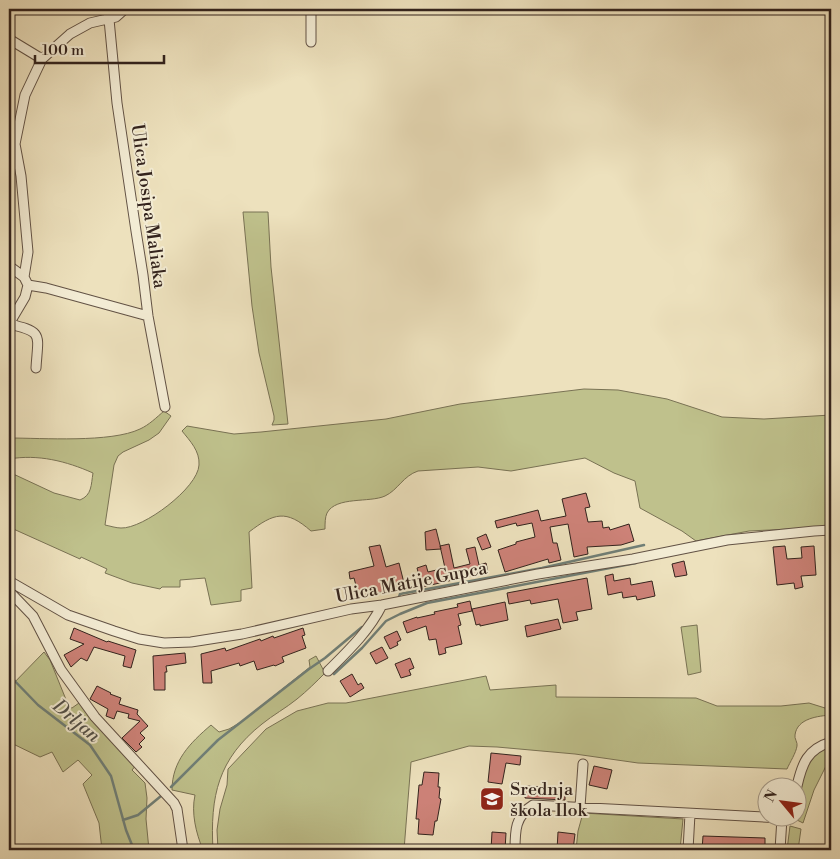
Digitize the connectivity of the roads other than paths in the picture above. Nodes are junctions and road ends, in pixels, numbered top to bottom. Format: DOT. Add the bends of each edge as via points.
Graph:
graph roads {
  1 [pos="108,9"];
  2 [pos="125,9"];
  3 [pos="311,9"];
  4 [pos="110,20"];
  5 [pos="9,39"];
  6 [pos="311,42"];
  7 [pos="42,59"];
  8 [pos="9,266"];
  9 [pos="26,281"];
  10 [pos="148,316"];
  11 [pos="9,324"];
  12 [pos="36,368"];
  13 [pos="165,407"];
  14 [pos="831,530"];
  15 [pos="9,581"];
  16 [pos="9,591"];
  17 [pos="382,604"];
  18 [pos="328,671"];
  19 [pos="831,742"];
  20 [pos="583,764"];
  21 [pos="799,776"];
  22 [pos="580,807"];
  23 [pos="690,814"];
  24 [pos="758,816"];
  25 [pos="783,826"];
  26 [pos="183,850"];
  27 [pos="515,850"];
  28 [pos="688,850"];
  29 [pos="780,850"];
  1 -- 4 [label="street, Ulica Josipa Maliaka"];
  2 -- 4 [label="street"];
  3 -- 6 [label="street"];
  4 -- 7 [label="street" via="90,23 70,34"];
  4 -- 10 [label="street, Ulica Josipa Maliaka" via="117,102"];
  5 -- 7 [label="street"];
  7 -- 9 [label="street" via="25,95 15,144 28,252"];
  8 -- 9 [label="street"];
  9 -- 10 [label="street"];
  9 -- 11 [label="street" via="25,297"];
  10 -- 13 [label="street, Ulica Josipa Maliaka"];
  11 -- 12 [label="street" via="35,332 38,337"];
  14 -- 17 [label="street, Ulica Matije Gupca" via="727,540"];
  15 -- 17 [label="street, Ulica Matije Gupca" via="68,615 139,639 164,643 242,634"];
  16 -- 26 [label="street" via="33,616 61,670 96,717 174,802"];
  17 -- 18 [label="street" via="359,640"];
  19 -- 21 [label="street" via="815,749 801,767"];
  20 -- 22 [label="street"];
  22 -- 23 [label="street"];
  22 -- 27 [label="street" via="533,805 523,811 518,822"];
  23 -- 24 [label="street"];
  23 -- 28 [label="street"];
  25 -- 29 [label="street"];
}
